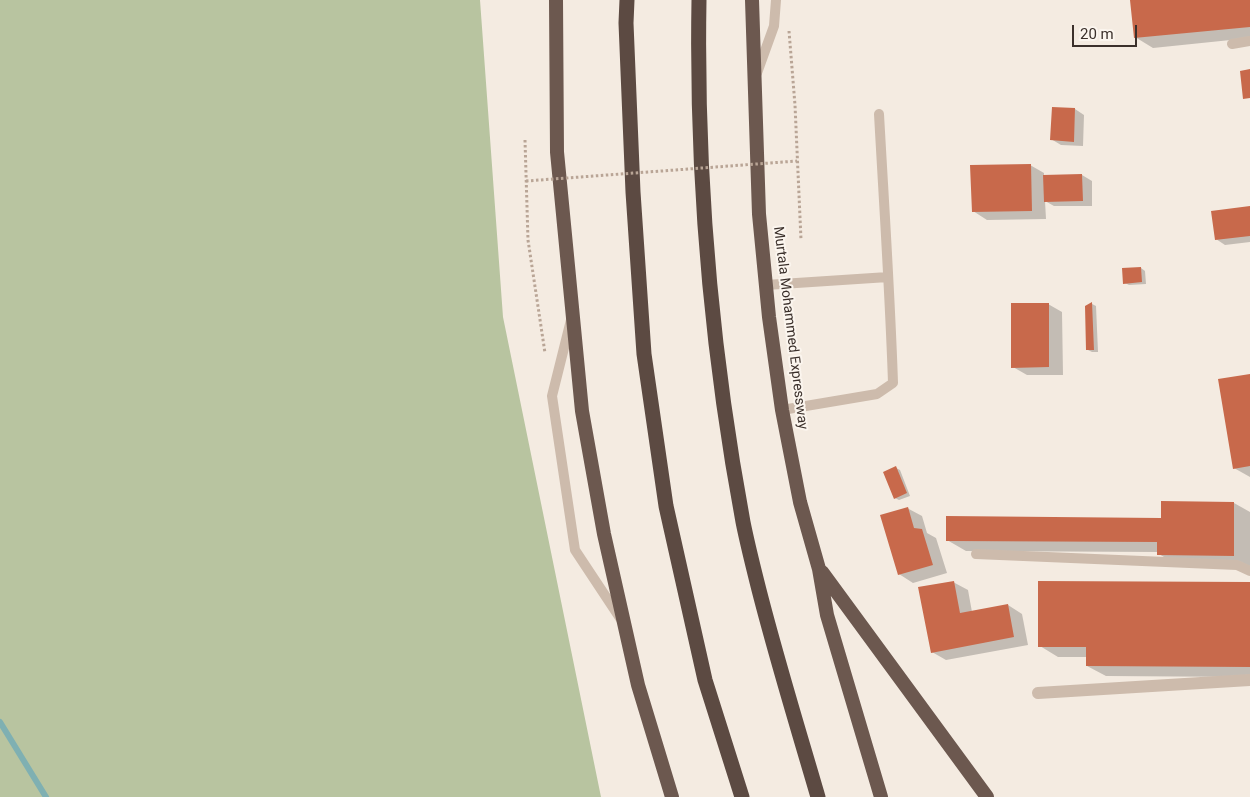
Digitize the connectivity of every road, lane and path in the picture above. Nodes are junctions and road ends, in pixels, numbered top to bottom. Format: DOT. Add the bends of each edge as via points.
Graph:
graph roads {
  1 [pos="556,0"];
  2 [pos="627,0"];
  3 [pos="699,0"];
  4 [pos="752,0"];
  5 [pos="776,0"];
  6 [pos="789,24"];
  7 [pos="1250,41"];
  8 [pos="1232,44"];
  9 [pos="754,81"];
  10 [pos="879,114"];
  11 [pos="525,140"];
  12 [pos="798,161"];
  13 [pos="526,181"];
  14 [pos="800,240"];
  15 [pos="888,277"];
  16 [pos="766,285"];
  17 [pos="572,314"];
  18 [pos="546,357"];
  19 [pos="782,410"];
  20 [pos="976,554"];
  21 [pos="819,569"];
  22 [pos="1250,571"];
  23 [pos="624,623"];
  24 [pos="1250,680"];
  25 [pos="1038,693"];
  26 [pos="672,797"];
  27 [pos="742,797"];
  28 [pos="818,797"];
  29 [pos="882,797"];
  30 [pos="987,797"];
  1 -- 17 [label="highway" via="557,152"];
  2 -- 27 [label="highway" via="633,192 646,373 666,506 705,680"];
  3 -- 28 [label="highway" via="701,159 709,285 724,402 743,524 772,645"];
  4 -- 9 [label="highway, Murtala Mohammed Expressway"];
  5 -- 9 [label="lane" via="774,26"];
  6 -- 12 [label="path"];
  7 -- 8 [label="lane"];
  9 -- 16 [label="highway, Murtala Mohammed Expressway"];
  10 -- 15 [label="lane"];
  11 -- 13 [label="path"];
  12 -- 13 [label="path, bridge"];
  12 -- 14 [label="path"];
  13 -- 18 [label="path" via="528,240"];
  15 -- 16 [label="lane"];
  15 -- 19 [label="lane" via="893,383 877,394"];
  16 -- 19 [label="highway, Murtala Mohammed Expressway"];
  17 -- 23 [label="highway" via="582,411"];
  17 -- 23 [label="lane" via="552,396 575,550"];
  19 -- 21 [label="highway, Murtala Mohammed Expressway" via="800,502"];
  20 -- 22 [label="lane" via="1237,565"];
  21 -- 29 [label="highway, Murtala Mohammed Expressway" via="827,615"];
  21 -- 30 [label="highway"];
  23 -- 26 [label="highway" via="638,685"];
  24 -- 25 [label="street"];
}
